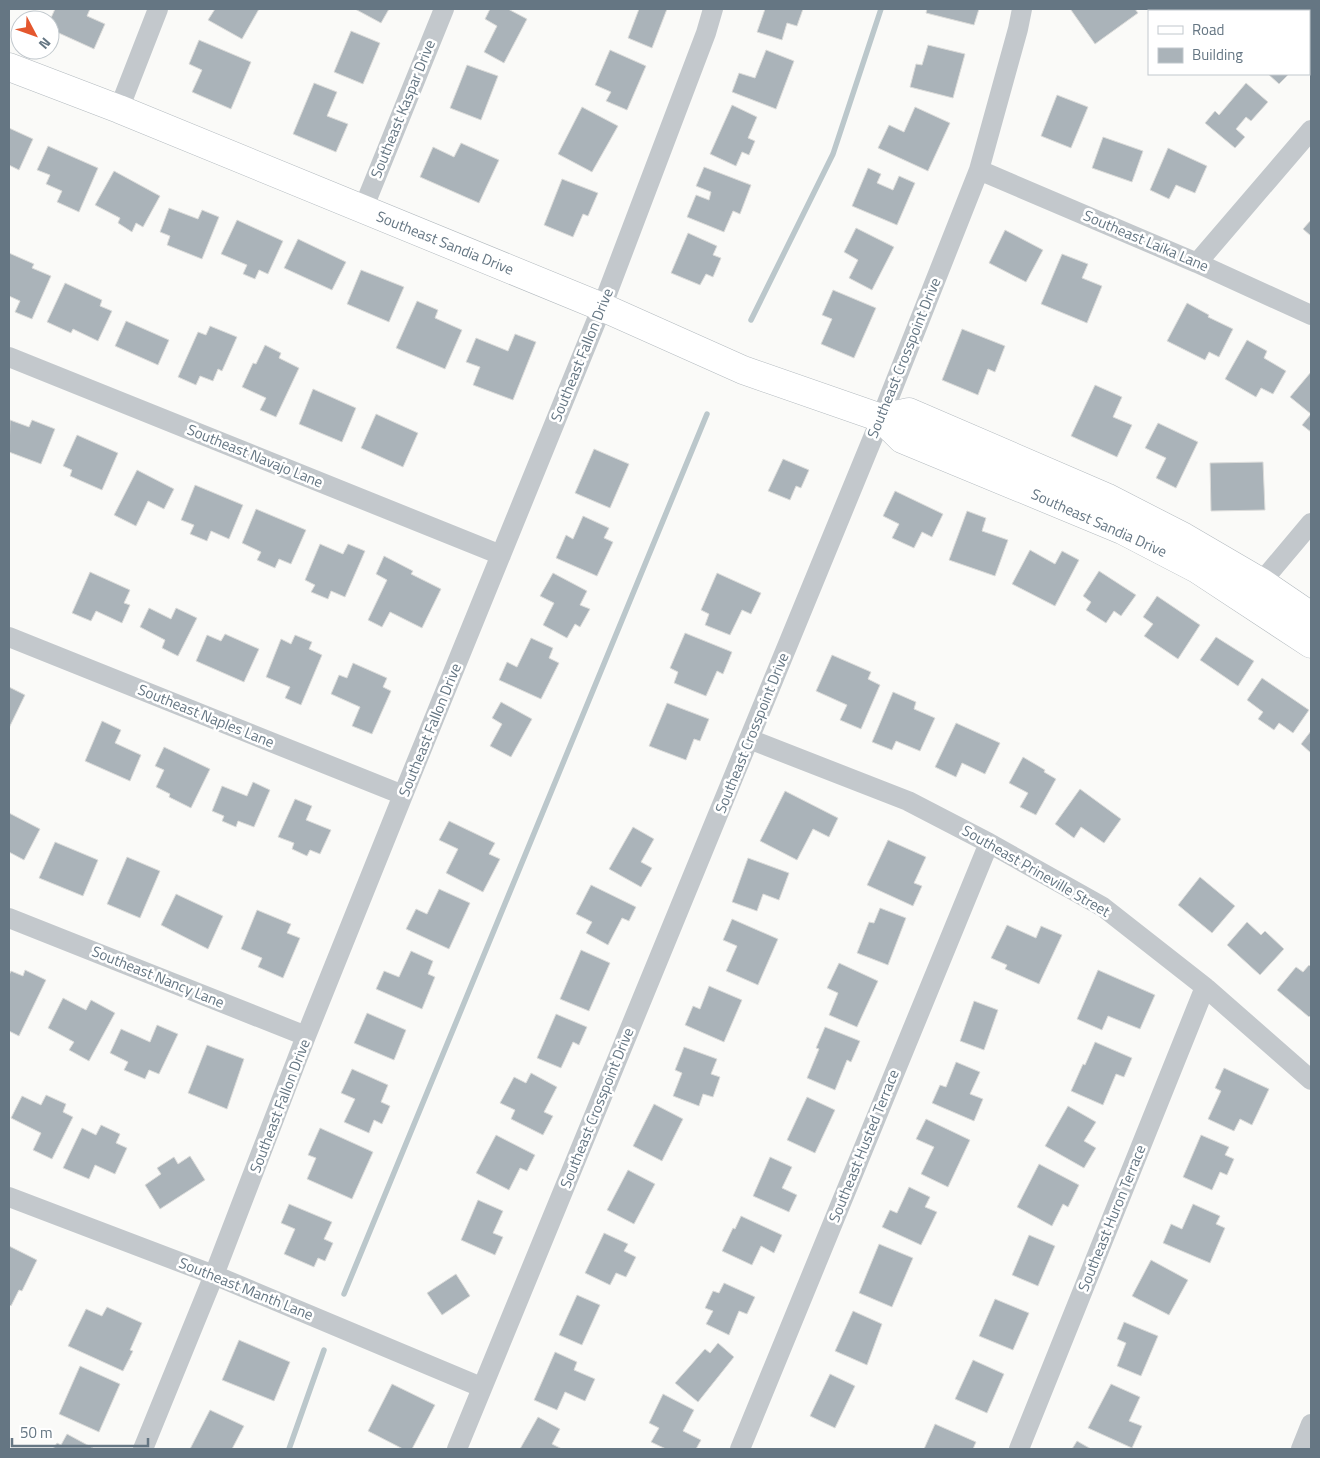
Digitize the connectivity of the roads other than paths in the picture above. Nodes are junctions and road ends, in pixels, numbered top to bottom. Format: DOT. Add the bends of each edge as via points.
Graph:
graph roads {
  1 [pos="158,9"];
  2 [pos="444,9"];
  3 [pos="713,9"];
  4 [pos="1022,9"];
  5 [pos="9,67"];
  6 [pos="118,109"];
  7 [pos="1311,130"];
  8 [pos="979,170"];
  9 [pos="363,209"];
  10 [pos="1197,263"];
  11 [pos="602,307"];
  12 [pos="1311,315"];
  13 [pos="9,357"];
  14 [pos="881,418"];
  15 [pos="1311,523"];
  16 [pos="501,555"];
  17 [pos="1254,592"];
  18 [pos="1311,616"];
  19 [pos="9,637"];
  20 [pos="1311,644"];
  21 [pos="750,739"];
  22 [pos="403,795"];
  23 [pos="989,843"];
  24 [pos="9,918"];
  25 [pos="1205,987"];
  26 [pos="306,1036"];
  27 [pos="1311,1080"];
  28 [pos="9,1197"];
  29 [pos="214,1275"];
  30 [pos="481,1387"];
  31 [pos="1311,1424"];
  32 [pos="143,1449"];
  33 [pos="457,1449"];
  34 [pos="740,1449"];
  35 [pos="1019,1449"];
  36 [pos="1301,1449"];
  1 -- 6 [label="street"];
  2 -- 9 [label="street, Southeast Kaspar Drive"];
  3 -- 11 [label="street, Southeast Fallon Drive"];
  4 -- 8 [label="street, Southeast Crosspoint Drive"];
  5 -- 6 [label="street, Southeast Sandia Drive"];
  6 -- 9 [label="street, Southeast Sandia Drive"];
  7 -- 10 [label="street"];
  8 -- 10 [label="street, Southeast Laika Lane"];
  8 -- 14 [label="street, Southeast Crosspoint Drive"];
  9 -- 11 [label="street, Southeast Sandia Drive"];
  10 -- 12 [label="street, Southeast Laika Lane"];
  11 -- 14 [label="street, Southeast Sandia Drive" via="742,370"];
  11 -- 16 [label="street, Southeast Fallon Drive"];
  13 -- 16 [label="street, Southeast Navajo Lane"];
  14 -- 17 [label="street, Southeast Sandia Drive" via="902,439 1122,530 1197,569"];
  14 -- 21 [label="street, Southeast Crosspoint Drive"];
  15 -- 17 [label="street"];
  16 -- 22 [label="street, Southeast Fallon Drive"];
  17 -- 18 [label="street, Southeast Sandia Drive"];
  17 -- 20 [label="street, Southeast Sandia Drive"];
  19 -- 22 [label="street, Southeast Naples Lane"];
  21 -- 23 [label="street, Southeast Prineville Street" via="908,801"];
  21 -- 30 [label="street, Southeast Crosspoint Drive"];
  22 -- 26 [label="street, Southeast Fallon Drive"];
  23 -- 25 [label="street, Southeast Prineville Street" via="1103,907"];
  23 -- 34 [label="street, Southeast Husted Terrace"];
  24 -- 26 [label="street, Southeast Nancy Lane"];
  25 -- 27 [label="street, Southeast Prineville Street"];
  25 -- 35 [label="street, Southeast Huron Terrace"];
  26 -- 29 [label="street, Southeast Fallon Drive"];
  28 -- 29 [label="street, Southeast Manth Lane"];
  29 -- 30 [label="street, Southeast Manth Lane"];
  29 -- 32 [label="street, Southeast Fallon Drive"];
  30 -- 33 [label="street, Southeast Crosspoint Drive"];
  31 -- 36 [label="street"];
}
